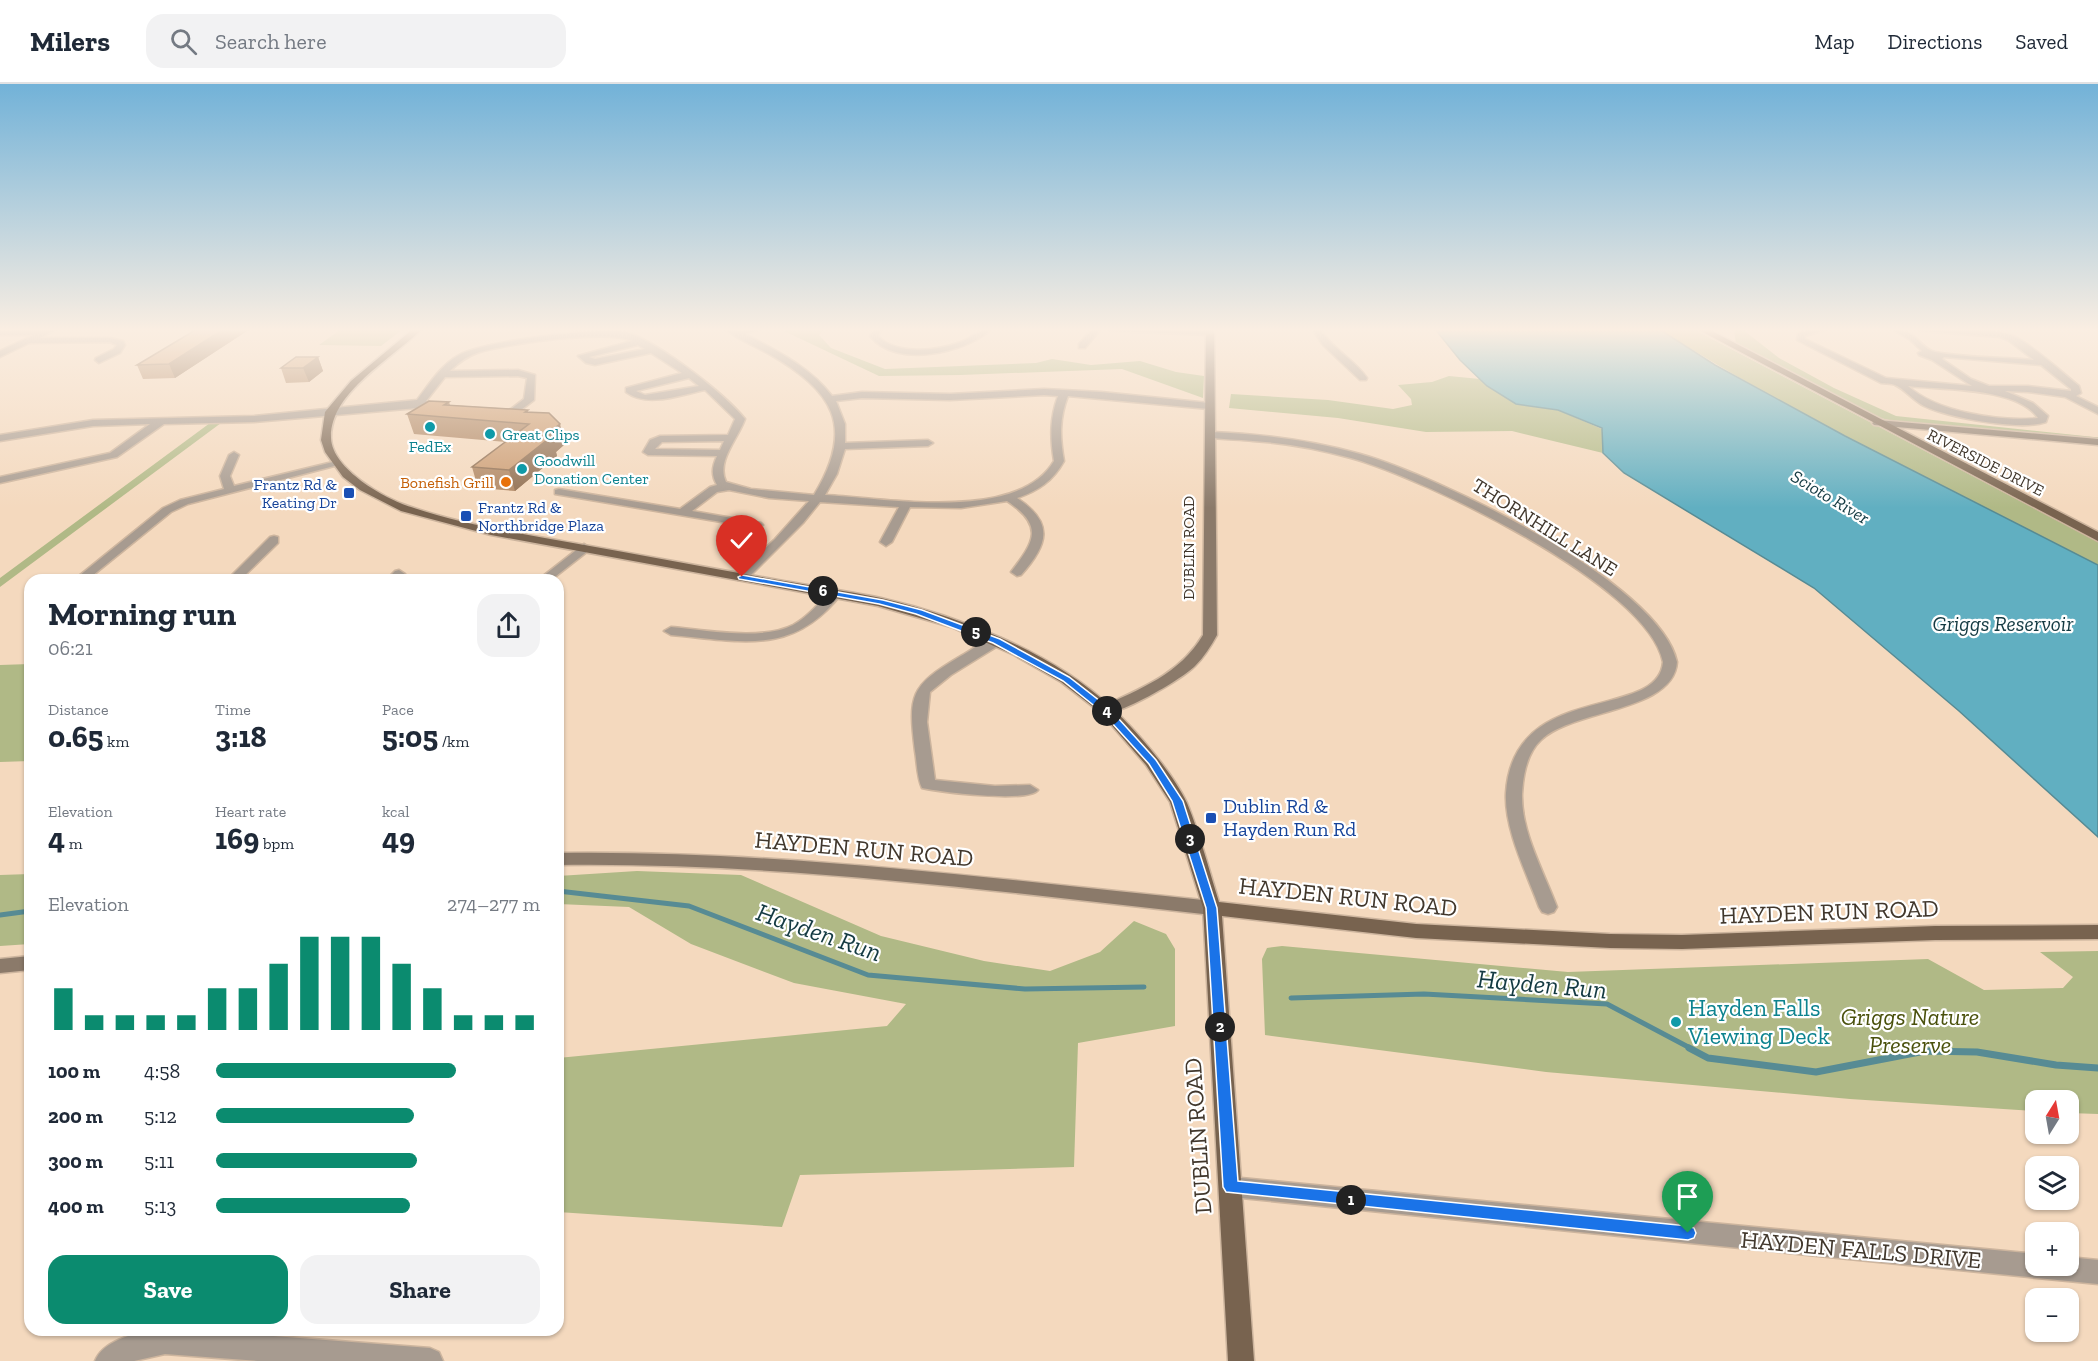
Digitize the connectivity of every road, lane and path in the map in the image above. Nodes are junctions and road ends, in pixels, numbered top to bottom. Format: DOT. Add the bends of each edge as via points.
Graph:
graph roads {
  1 [pos="349,389"];
  2 [pos="430,389"];
  3 [pos="530,389"];
  4 [pos="634,389"];
  5 [pos="700,389"];
  6 [pos="711,389"];
  7 [pos="819,389"];
  8 [pos="1209,389"];
  9 [pos="1813,389"];
  10 [pos="1904,389"];
  11 [pos="1983,389"];
  12 [pos="1990,389"];
  13 [pos="2076,389"];
  14 [pos="1064,393"];
  15 [pos="2067,395"];
  16 [pos="830,399"];
  17 [pos="420,403"];
  18 [pos="439,405"];
  19 [pos="1209,406"];
  20 [pos="2098,411"];
  21 [pos="330,412"];
  22 [pos="488,413"];
  23 [pos="162,421"];
  24 [pos="1877,423"];
  25 [pos="4,434"];
  26 [pos="1211,435"];
  27 [pos="731,438"];
  28 [pos="2098,442"];
  29 [pos="928,443"];
  30 [pos="841,446"];
  31 [pos="724,453"];
  32 [pos="234,455"];
  33 [pos="337,464"];
  34 [pos="0,480"];
  35 [pos="728,487"];
  36 [pos="230,489"];
  37 [pos="559,492"];
  38 [pos="1008,497"];
  39 [pos="819,498"];
  40 [pos="907,503"];
  41 [pos="683,512"];
  42 [pos="758,525"];
  43 [pos="2098,537"];
  44 [pos="274,540"];
  45 [pos="886,542"];
  46 [pos="584,548"];
  47 [pos="1017,572"];
  48 [pos="87,574"];
  49 [pos="240,574"];
  50 [pos="552,574"];
  51 [pos="742,577"];
  52 [pos="836,594"];
  53 [pos="671,631"];
  54 [pos="996,641"];
  55 [pos="1106,710"];
  56 [pos="1030,790"];
  57 [pos="564,859"];
  58 [pos="1548,907"];
  59 [pos="1212,908"];
  60 [pos="2098,932"];
  61 [pos="24,964"];
  62 [pos="0,966"];
  63 [pos="1231,1187"];
  64 [pos="2098,1272"];
  65 [pos="115,1357"];
  66 [pos="430,1361"];
  67 [pos="1241,1361"];
  1 -- 21 [label="main road"];
  2 -- 17 [label="street"];
  3 -- 22 [label="street" via="529,400 514,411"];
  4 -- 5 [label="street" via="629,390 645,398"];
  6 -- 27 [label="street" via="740,419"];
  7 -- 16 [label="street"];
  8 -- 19 [label="main road, DUBLIN ROAD"];
  9 -- 24 [label="main road, RIVERSIDE DRIVE"];
  10 -- 12 [label="street" via="1946,411 1982,418 2043,420 2030,405"];
  11 -- 12 [label="street"];
  12 -- 15 [label="street"];
  13 -- 15 [label="street" via="2076,393"];
  14 -- 16 [label="street"];
  14 -- 19 [label="street"];
  14 -- 38 [label="street" via="1057,412 1056,468 1044,482"];
  15 -- 20 [label="street"];
  16 -- 30 [label="street"];
  17 -- 18 [label="street"];
  17 -- 21 [label="street"];
  19 -- 26 [label="main road, DUBLIN ROAD"];
  21 -- 23 [label="street"];
  21 -- 33 [label="main road" via="326,440"];
  23 -- 25 [label="street" via="93,423"];
  23 -- 34 [label="street" via="113,455"];
  24 -- 28 [label="main road"];
  24 -- 43 [label="main road, RIVERSIDE DRIVE"];
  26 -- 55 [label="main road, DUBLIN ROAD" via="1210,635 1204,648 1181,672"];
  26 -- 58 [label="street, THORNHILL LANE" via="1268,438 1330,449 1401,470 1449,491 1582,568 1616,593 1665,646 1671,663 1665,679 1648,693 1572,715 1544,730 1520,755 1515,804"];
  27 -- 31 [label="street"];
  27 -- 31 [label="street" via="660,439 648,452"];
  29 -- 30 [label="street"];
  30 -- 39 [label="street" via="832,476"];
  31 -- 35 [label="street" via="717,467 718,481"];
  32 -- 36 [label="street" via="225,476"];
  33 -- 36 [label="street"];
  33 -- 46 [label="main road, DUBLIN ROAD" via="364,488 405,509 490,532"];
  35 -- 39 [label="street"];
  35 -- 41 [label="street" via="714,489"];
  36 -- 48 [label="street" via="167,510"];
  37 -- 41 [label="street"];
  38 -- 40 [label="street" via="966,504"];
  38 -- 47 [label="street" via="1034,517 1038,528 1032,556"];
  39 -- 40 [label="street"];
  39 -- 51 [label="street"];
  40 -- 45 [label="street"];
  41 -- 42 [label="street"];
  44 -- 49 [label="street"];
  46 -- 50 [label="street"];
  46 -- 51 [label="main road, DUBLIN ROAD"];
  51 -- 52 [label="main road, DUBLIN ROAD"];
  52 -- 53 [label="street" via="802,624 782,634"];
  52 -- 54 [label="main road, DUBLIN ROAD" via="919,612"];
  54 -- 55 [label="main road, DUBLIN ROAD" via="1066,679"];
  54 -- 56 [label="street" via="923,691 918,705 928,784 995,791"];
  55 -- 59 [label="main road, DUBLIN ROAD" via="1152,762 1178,801"];
  57 -- 59 [label="main road, HAYDEN RUN ROAD" via="720,862"];
  59 -- 60 [label="main road, HAYDEN RUN ROAD" via="1416,931 1610,941"];
  59 -- 63 [label="main road, DUBLIN ROAD"];
  61 -- 62 [label="main road"];
  63 -- 64 [label="street, HAYDEN FALLS DRIVE"];
  63 -- 67 [label="main road, DUBLIN ROAD"];
  65 -- 66 [label="street" via="145,1343 165,1341"];
}
